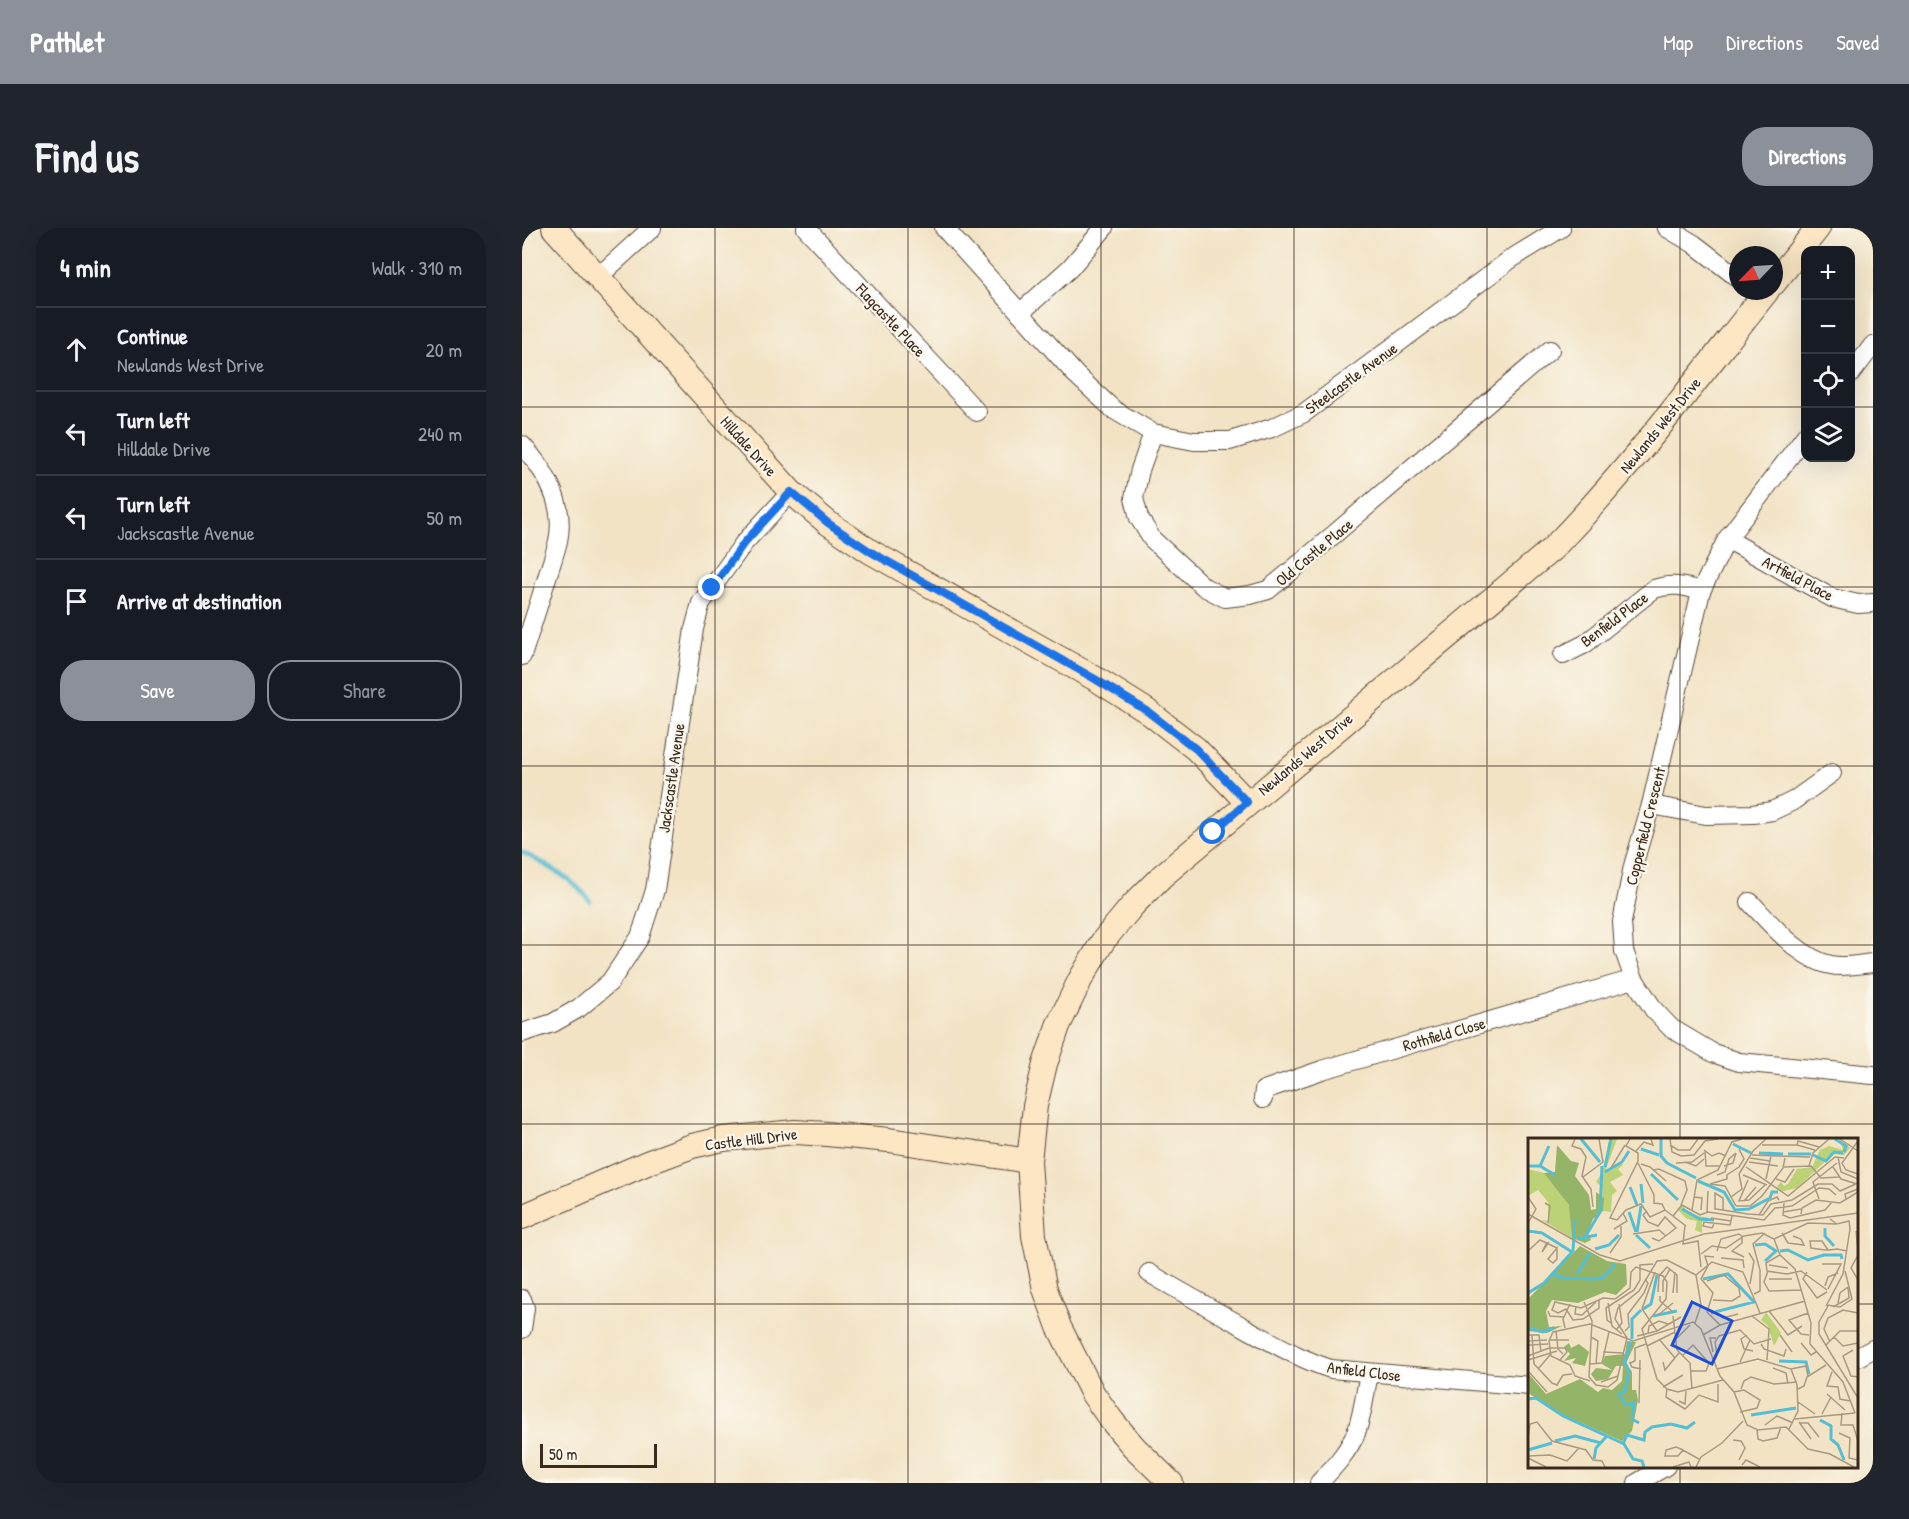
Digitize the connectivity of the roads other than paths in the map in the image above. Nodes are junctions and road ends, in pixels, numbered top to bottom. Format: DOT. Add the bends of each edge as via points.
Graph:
graph roads {
  1 [pos="554,228"];
  2 [pos="652,228"];
  3 [pos="806,228"];
  4 [pos="944,228"];
  5 [pos="1104,228"];
  6 [pos="1561,228"];
  7 [pos="1667,228"];
  8 [pos="1818,228"];
  9 [pos="1783,269"];
  10 [pos="1729,271"];
  11 [pos="598,277"];
  12 [pos="1757,300"];
  13 [pos="1020,313"];
  14 [pos="1873,345"];
  15 [pos="1550,350"];
  16 [pos="1855,370"];
  17 [pos="977,412"];
  18 [pos="1153,433"];
  19 [pos="1801,442"];
  20 [pos="522,445"];
  21 [pos="791,492"];
  22 [pos="1728,539"];
  23 [pos="1701,591"];
  24 [pos="1873,603"];
  25 [pos="1563,655"];
  26 [pos="522,656"];
  27 [pos="1832,773"];
  28 [pos="1247,802"];
  29 [pos="1651,805"];
  30 [pos="1750,902"];
  31 [pos="1873,963"];
  32 [pos="1634,979"];
  33 [pos="522,1033"];
  34 [pos="1873,1075"];
  35 [pos="1263,1100"];
  36 [pos="1029,1161"];
  37 [pos="522,1217"];
  38 [pos="1149,1273"];
  39 [pos="522,1299"];
  40 [pos="522,1329"];
  41 [pos="1873,1349"];
  42 [pos="1858,1357"];
  43 [pos="1368,1373"];
  44 [pos="1528,1386"];
  45 [pos="1663,1468"];
  46 [pos="1171,1483"];
  47 [pos="1319,1483"];
  48 [pos="1636,1483"];
  1 -- 11 [label="street, Hilldale Drive"];
  2 -- 11 [label="street"];
  3 -- 17 [label="street, Flagcastle Place"];
  4 -- 13 [label="street, Steelcastle Avenue"];
  5 -- 13 [label="street" via="1070,268"];
  6 -- 18 [label="street, Steelcastle Avenue" via="1511,259 1304,413 1230,441 1194,441"];
  7 -- 10 [label="street"];
  8 -- 9 [label="street, Newlands West Drive"];
  11 -- 21 [label="street, Hilldale Drive"];
  12 -- 28 [label="street, Newlands West Drive" via="1621,474 1552,549"];
  13 -- 18 [label="street, Steelcastle Avenue" via="1114,410"];
  14 -- 16 [label="street"];
  15 -- 18 [label="street, Old Castle Place" via="1268,590 1250,595 1225,598 1204,587 1152,539 1139,518 1134,498"];
  19 -- 22 [label="street, Copperfield Crescent"];
  20 -- 26 [label="street" via="537,460 554,491 559,539"];
  21 -- 28 [label="street, Hilldale Drive" via="871,552 1147,711 1196,749"];
  21 -- 33 [label="street, Jackscastle Avenue" via="744,543 701,603 655,890 640,937 610,982 579,1008 553,1023"];
  22 -- 23 [label="street, Copperfield Crescent"];
  22 -- 24 [label="street, Artfield Place" via="1832,598"];
  23 -- 25 [label="street, Benfield Place" via="1667,585 1654,589 1585,644"];
  23 -- 29 [label="street, Copperfield Crescent"];
  27 -- 29 [label="street" via="1772,811 1706,815"];
  28 -- 36 [label="street, Newlands West Drive" via="1162,876 1103,941 1080,980 1048,1054 1035,1106"];
  29 -- 32 [label="street, Copperfield Crescent" via="1622,922 1624,951"];
  30 -- 31 [label="street" via="1811,959 1833,966"];
  32 -- 34 [label="street, Copperfield Crescent" via="1671,1028 1713,1053 1739,1062"];
  32 -- 35 [label="street, Rothfield Close" via="1322,1070 1264,1090"];
  36 -- 37 [label="street, Castle Hill Drive" via="827,1134 795,1132 723,1139 647,1163"];
  36 -- 46 [label="street, Newlands West Drive" via="1034,1236 1045,1289 1059,1327 1093,1394 1112,1421"];
  38 -- 43 [label="street, Anfield Close" via="1312,1363"];
  39 -- 40 [label="street"];
  41 -- 42 [label="street"];
  43 -- 44 [label="street, Anfield Close"];
  43 -- 47 [label="street" via="1355,1434"];
  45 -- 48 [label="street"];
}
